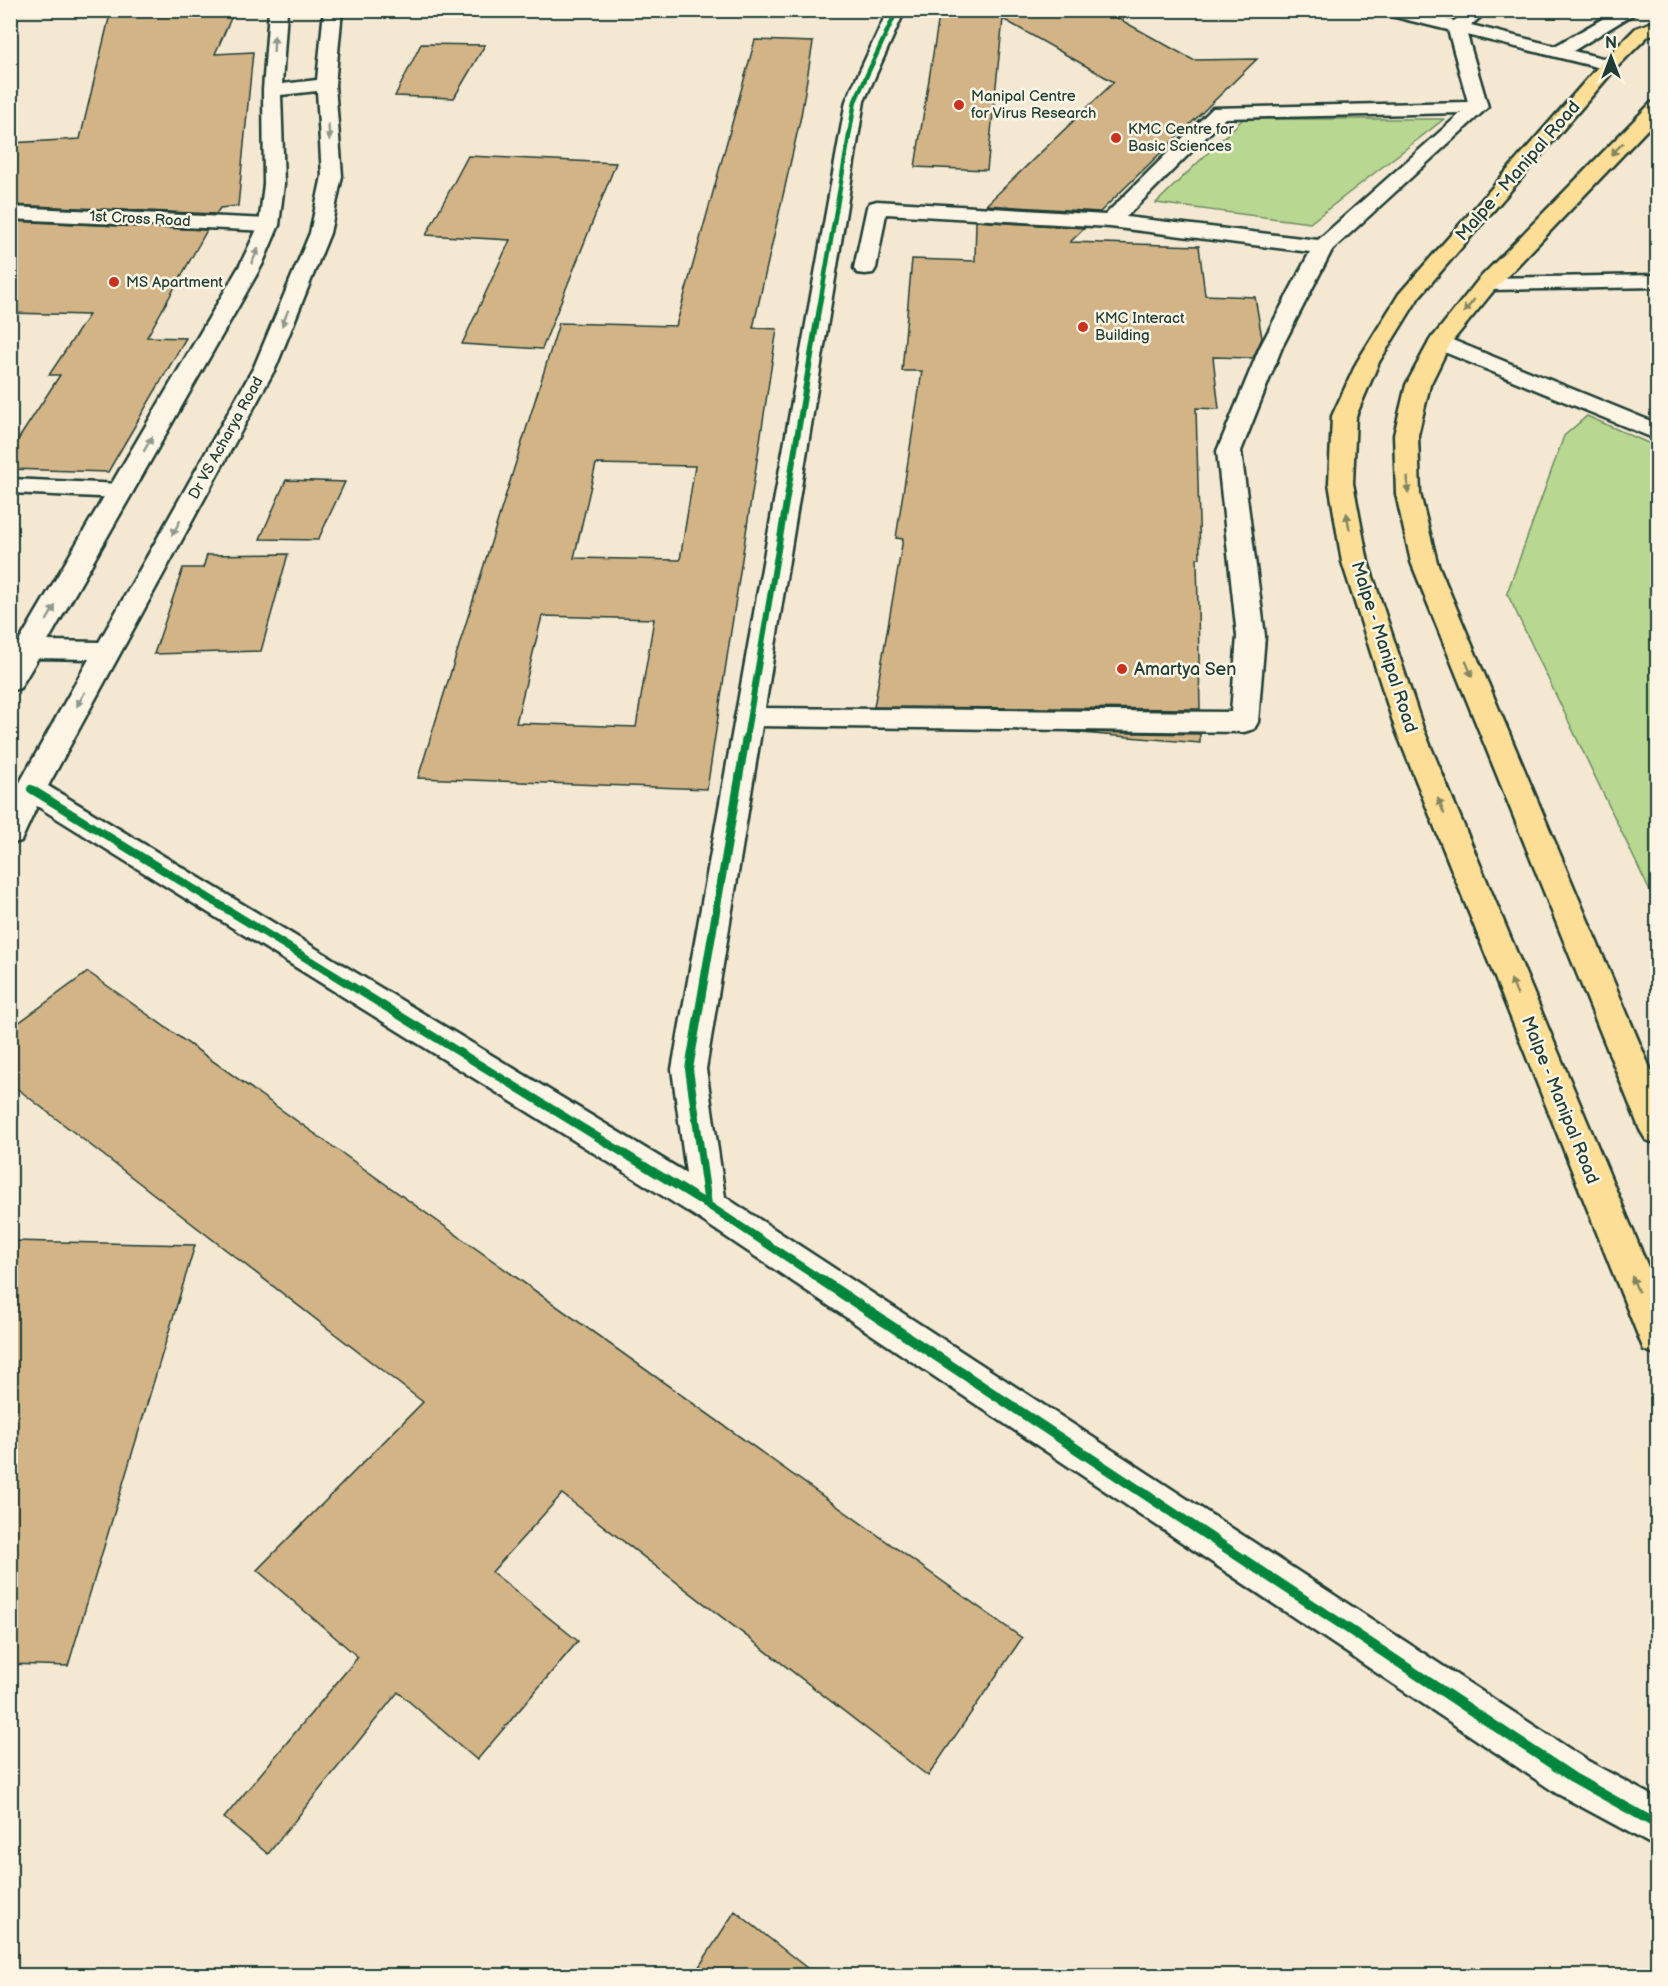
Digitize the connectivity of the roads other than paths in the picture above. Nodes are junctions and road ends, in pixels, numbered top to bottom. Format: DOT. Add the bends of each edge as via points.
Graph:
graph roads {
  1 [pos="278,10"];
  2 [pos="333,10"];
  3 [pos="897,10"];
  4 [pos="1389,10"];
  5 [pos="1481,10"];
  6 [pos="1632,10"];
  7 [pos="1658,25"];
  8 [pos="1456,28"];
  9 [pos="1557,51"];
  10 [pos="1609,65"];
  11 [pos="326,85"];
  12 [pos="273,90"];
  13 [pos="1658,107"];
  14 [pos="1479,108"];
  15 [pos="10,213"];
  16 [pos="1110,221"];
  17 [pos="269,225"];
  18 [pos="1323,247"];
  19 [pos="864,268"];
  20 [pos="1658,281"];
  21 [pos="1486,284"];
  22 [pos="1440,342"];
  23 [pos="1658,433"];
  24 [pos="10,486"];
  25 [pos="122,491"];
  26 [pos="30,649"];
  27 [pos="108,651"];
  28 [pos="10,682"];
  29 [pos="749,717"];
  30 [pos="32,789"];
  31 [pos="10,833"];
  32 [pos="1658,1130"];
  33 [pos="708,1205"];
  34 [pos="1658,1338"];
  35 [pos="1658,1825"];
  12 -- 1 [label="street, one-way"];
  2 -- 11 [label="street, Dr VS Acharya Road"];
  3 -- 29 [label="street" via="855,101"];
  4 -- 8 [label="street"];
  5 -- 8 [label="street"];
  6 -- 9 [label="street"];
  7 -- 10 [label="highway, Malpe - Manipal Road" via="1642,32"];
  8 -- 9 [label="street"];
  8 -- 14 [label="street"];
  9 -- 10 [label="street"];
  34 -- 10 [label="highway, Malpe - Manipal Road, one-way" via="1409,728 1355,562 1341,483 1344,416 1368,362 1410,294"];
  11 -- 12 [label="street"];
  11 -- 27 [label="street, Dr VS Acharya Road, one-way" via="332,176 320,233 265,367"];
  12 -- 17 [label="street" via="274,184"];
  13 -- 21 [label="highway, one-way"];
  14 -- 16 [label="street" via="1220,112"];
  14 -- 18 [label="street"];
  15 -- 17 [label="street, 1st Cross Road"];
  16 -- 18 [label="street"];
  16 -- 19 [label="street" via="877,207"];
  25 -- 17 [label="street, one-way" via="251,265"];
  18 -- 29 [label="street" via="1270,347 1229,451 1251,636 1244,722"];
  20 -- 21 [label="street"];
  21 -- 22 [label="highway, one-way"];
  22 -- 23 [label="street"];
  22 -- 32 [label="highway, one-way" via="1418,386 1406,435 1408,494 1424,562"];
  24 -- 25 [label="street"];
  26 -- 25 [label="street, one-way"];
  26 -- 27 [label="street"];
  26 -- 28 [label="street"];
  27 -- 30 [label="street, Dr VS Acharya Road, one-way"];
  29 -- 33 [label="street" via="688,1069"];
  30 -- 31 [label="street, Dr VS Acharya Road"];
  30 -- 33 [label="street"];
  33 -- 35 [label="street" via="1562,1771"];
}
